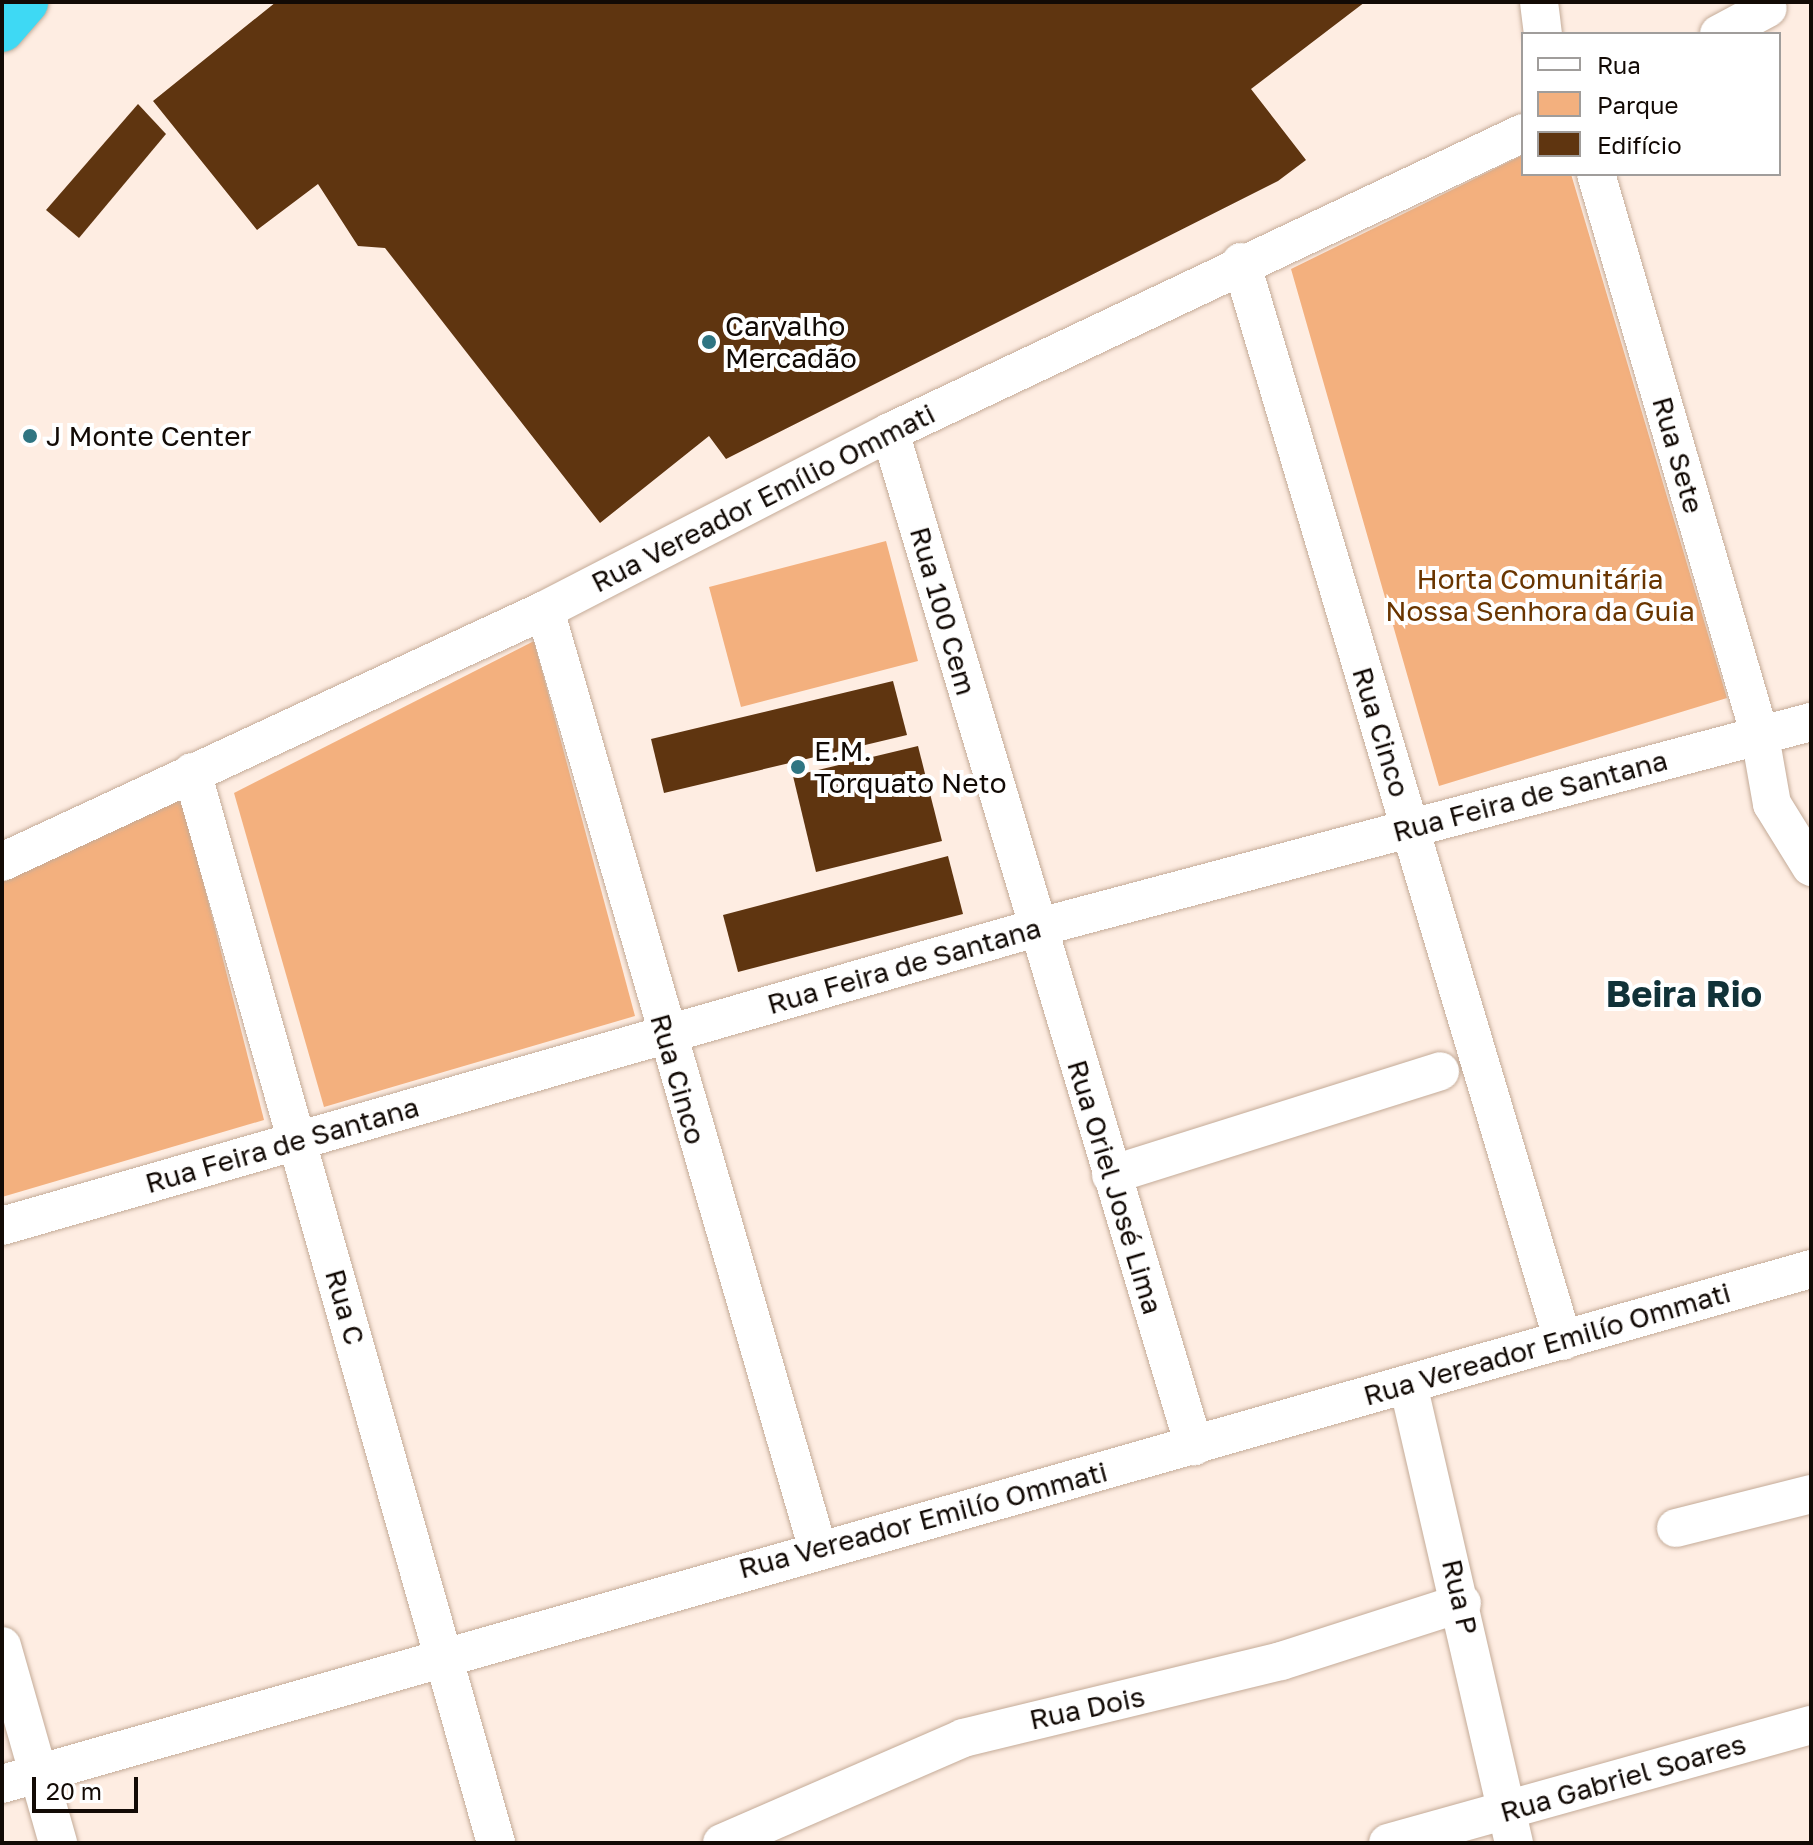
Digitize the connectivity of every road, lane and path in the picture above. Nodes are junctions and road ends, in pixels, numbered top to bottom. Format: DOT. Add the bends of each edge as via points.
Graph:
graph roads {
  1 [pos="26,2"];
  2 [pos="1539,2"];
  3 [pos="1768,8"];
  4 [pos="2,30"];
  5 [pos="1543,32"];
  6 [pos="1723,32"];
  7 [pos="1521,134"];
  8 [pos="1597,176"];
  9 [pos="1241,262"];
  10 [pos="890,432"];
  11 [pos="545,610"];
  12 [pos="1811,722"];
  13 [pos="1760,736"];
  14 [pos="192,772"];
  15 [pos="1409,827"];
  16 [pos="2,862"];
  17 [pos="1811,867"];
  18 [pos="1036,928"];
  19 [pos="664,1034"];
  20 [pos="1440,1071"];
  21 [pos="298,1141"];
  22 [pos="1111,1175"];
  23 [pos="2,1226"];
  24 [pos="1811,1269"];
  25 [pos="1563,1341"];
  26 [pos="1408,1384"];
  27 [pos="1194,1446"];
  28 [pos="1811,1494"];
  29 [pos="1676,1528"];
  30 [pos="817,1546"];
  31 [pos="1462,1603"];
  32 [pos="2,1646"];
  33 [pos="445,1658"];
  34 [pos="1811,1725"];
  35 [pos="19,1779"];
  36 [pos="1510,1827"];
  37 [pos="58,1843"];
  38 [pos="496,1843"];
  39 [pos="722,1843"];
  40 [pos="1388,1843"];
  1 -- 4 [label="highway"];
  2 -- 5 [label="street"];
  3 -- 6 [label="street"];
  7 -- 9 [label="street, Rua Vereador Emílio Ommati"];
  8 -- 13 [label="street, Rua Sete"];
  9 -- 10 [label="street, Rua Vereador Emílio Ommati"];
  9 -- 15 [label="street, Rua Cinco"];
  10 -- 11 [label="street, Rua Vereador Emílio Ommati"];
  10 -- 18 [label="street, Rua 100 Cem"];
  11 -- 14 [label="street, Rua Vereador Emílio Ommati"];
  11 -- 19 [label="street, Rua Cinco"];
  12 -- 13 [label="street, Rua Feira de Santana"];
  13 -- 15 [label="street, Rua Feira de Santana"];
  13 -- 17 [label="street, Rua Sete" via="1772,804"];
  14 -- 16 [label="street, Rua Vereador Emílio Ommati"];
  14 -- 21 [label="street, Rua C"];
  15 -- 18 [label="street, Rua Feira de Santana"];
  15 -- 25 [label="street, Rua Cinco"];
  18 -- 19 [label="street, Rua Feira de Santana"];
  18 -- 22 [label="street, Rua Oriel José Lima"];
  19 -- 21 [label="street, Rua Feira de Santana"];
  19 -- 30 [label="street, Rua Cinco"];
  20 -- 22 [label="street"];
  21 -- 23 [label="street, Rua Feira de Santana"];
  21 -- 33 [label="street, Rua C"];
  22 -- 27 [label="street, Rua Oriel José Lima"];
  24 -- 25 [label="street, Rua Vereador Emilío Ommati"];
  25 -- 26 [label="street, Rua Vereador Emilío Ommati"];
  26 -- 27 [label="street, Rua Vereador Emilío Ommati"];
  26 -- 31 [label="street, Rua P"];
  27 -- 30 [label="street, Rua Vereador Emilío Ommati"];
  28 -- 29 [label="street"];
  30 -- 33 [label="street, Rua Vereador Emilío Ommati"];
  31 -- 36 [label="street, Rua P"];
  31 -- 39 [label="street, Rua Dois" via="1281,1661 963,1738"];
  32 -- 35 [label="street"];
  33 -- 35 [label="street, Rua Vereador Emilío Ommati"];
  33 -- 38 [label="street, Rua C"];
  34 -- 36 [label="street, Rua Gabriel Soares"];
  35 -- 37 [label="street"];
  36 -- 40 [label="street, Rua Gabriel Soares"];
}
